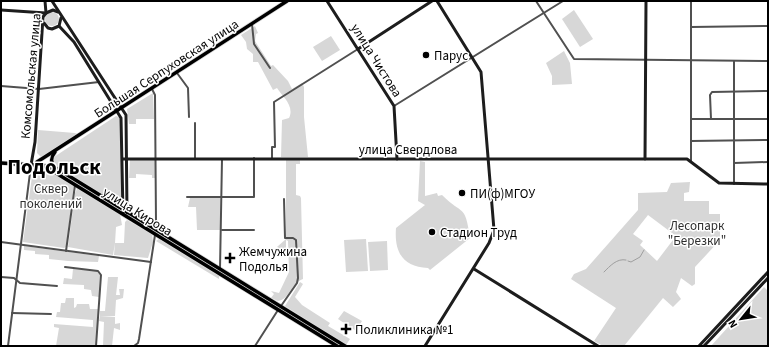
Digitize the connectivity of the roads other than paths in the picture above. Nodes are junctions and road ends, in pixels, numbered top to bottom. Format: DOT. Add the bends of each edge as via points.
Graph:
graph roads {
  1 [pos="45,1"];
  2 [pos="52,1"];
  3 [pos="287,1"];
  4 [pos="327,1"];
  5 [pos="432,1"];
  6 [pos="437,1"];
  7 [pos="536,1"];
  8 [pos="563,1"];
  9 [pos="646,1"];
  10 [pos="691,1"];
  11 [pos="1,10"];
  12 [pos="33,12"];
  13 [pos="46,13"];
  14 [pos="544,13"];
  15 [pos="60,15"];
  16 [pos="43,19"];
  17 [pos="252,24"];
  18 [pos="59,26"];
  19 [pos="768,26"];
  20 [pos="691,27"];
  21 [pos="358,49"];
  22 [pos="473,57"];
  23 [pos="646,60"];
  24 [pos="734,61"];
  25 [pos="768,61"];
  26 [pos="691,62"];
  27 [pos="270,68"];
  28 [pos="177,73"];
  29 [pos="100,82"];
  30 [pos="1,86"];
  31 [pos="39,89"];
  32 [pos="152,89"];
  33 [pos="768,90"];
  34 [pos="734,91"];
  35 [pos="394,106"];
  36 [pos="122,108"];
  37 [pos="118,111"];
  38 [pos="189,117"];
  39 [pos="691,119"];
  40 [pos="711,119"];
  41 [pos="734,119"];
  42 [pos="768,119"];
  43 [pos="195,123"];
  44 [pos="734,140"];
  45 [pos="768,140"];
  46 [pos="691,141"];
  47 [pos="56,151"];
  48 [pos="34,153"];
  49 [pos="196,158"];
  50 [pos="222,158"];
  51 [pos="254,158"];
  52 [pos="272,158"];
  53 [pos="123,159"];
  54 [pos="127,159"];
  55 [pos="156,159"];
  56 [pos="397,159"];
  57 [pos="487,159"];
  58 [pos="645,159"];
  59 [pos="691,161"];
  60 [pos="38,162"];
  61 [pos="768,162"];
  62 [pos="1,163"];
  63 [pos="734,163"];
  64 [pos="31,165"];
  65 [pos="44,166"];
  66 [pos="56,168"];
  67 [pos="75,183"];
  68 [pos="734,184"];
  69 [pos="768,184"];
  70 [pos="187,197"];
  71 [pos="222,197"];
  72 [pos="284,199"];
  73 [pos="125,213"];
  74 [pos="222,230"];
  75 [pos="254,230"];
  76 [pos="156,231"];
  77 [pos="1,242"];
  78 [pos="21,245"];
  79 [pos="66,251"];
  80 [pos="195,256"];
  81 [pos="150,262"];
  82 [pos="65,267"];
  83 [pos="474,269"];
  84 [pos="220,270"];
  85 [pos="768,272"];
  86 [pos="224,274"];
  87 [pos="1,277"];
  88 [pos="768,278"];
  89 [pos="16,280"];
  90 [pos="57,286"];
  91 [pos="279,308"];
  92 [pos="12,313"];
  93 [pos="51,314"];
  94 [pos="8,346"];
  95 [pos="96,346"];
  96 [pos="134,346"];
  97 [pos="255,346"];
  98 [pos="338,346"];
  99 [pos="345,346"];
  100 [pos="425,346"];
  101 [pos="598,346"];
  102 [pos="699,346"];
  103 [pos="704,346"];
  1 -- 13 [label="street, Комсомольская улица"];
  2 -- 15 [label="street, Комсомольская улица"];
  3 -- 17 [label="main road, Большая Серпуховская улица"];
  4 -- 21 [label="street, улица Чистова"];
  5 -- 21 [label="street"];
  6 -- 22 [label="street"];
  7 -- 14 [label="street"];
  8 -- 14 [label="street"];
  9 -- 23 [label="street"];
  10 -- 20 [label="street"];
  11 -- 12 [label="street"];
  12 -- 13 [label="street"];
  12 -- 16 [label="street"];
  13 -- 15 [label="street" via="53,10"];
  13 -- 16 [label="street, Комсомольская улица"];
  14 -- 22 [label="street"];
  14 -- 23 [label="street" via="574,60"];
  15 -- 18 [label="street"];
  15 -- 36 [label="street, Комсомольская улица"];
  16 -- 18 [label="street" via="48,28"];
  16 -- 31 [label="street, Комсомольская улица"];
  17 -- 27 [label="street" via="254,44"];
  17 -- 28 [label="main road, Большая Серпуховская улица"];
  18 -- 29 [label="street" via="74,42"];
  19 -- 20 [label="street"];
  20 -- 26 [label="street"];
  21 -- 35 [label="street, улица Чистова"];
  21 -- 52 [label="street" via="274,102 275,147 272,147"];
  22 -- 35 [label="street"];
  22 -- 57 [label="street" via="481,72"];
  23 -- 26 [label="street"];
  23 -- 58 [label="street"];
  24 -- 25 [label="street"];
  24 -- 26 [label="street"];
  24 -- 34 [label="street"];
  26 -- 39 [label="street"];
  28 -- 32 [label="main road, Большая Серпуховская улица"];
  28 -- 38 [label="street" via="188,88"];
  29 -- 31 [label="street"];
  29 -- 37 [label="street"];
  30 -- 31 [label="street"];
  31 -- 48 [label="street, Комсомольская улица"];
  32 -- 36 [label="main road, Большая Серпуховская улица"];
  32 -- 55 [label="street" via="155,96"];
  33 -- 34 [label="street"];
  34 -- 40 [label="street" via="710,93"];
  34 -- 41 [label="street"];
  35 -- 56 [label="street, улица Чистова"];
  36 -- 37 [label="main road, Большая Серпуховская улица"];
  36 -- 54 [label="street, Комсомольская улица" via="127,122"];
  37 -- 47 [label="main road, Большая Серпуховская улица"];
  37 -- 53 [label="street" via="122,118"];
  39 -- 40 [label="street"];
  39 -- 46 [label="street"];
  40 -- 41 [label="street"];
  41 -- 42 [label="street"];
  41 -- 44 [label="street"];
  43 -- 49 [label="street"];
  44 -- 45 [label="street"];
  44 -- 46 [label="street"];
  44 -- 63 [label="street"];
  46 -- 59 [label="street"];
  47 -- 60 [label="main road, Большая Серпуховская улица"];
  47 -- 66 [label="main road" via="52,165"];
  48 -- 60 [label="street"];
  48 -- 64 [label="street, Комсомольская улица"];
  49 -- 50 [label="street, улица Свердлова"];
  49 -- 55 [label="street, улица Свердлова"];
  50 -- 51 [label="street, улица Свердлова"];
  50 -- 71 [label="street"];
  51 -- 52 [label="street, улица Свердлова"];
  51 -- 71 [label="street" via="254,197"];
  52 -- 56 [label="street, улица Свердлова"];
  53 -- 54 [label="street, улица Свердлова"];
  53 -- 73 [label="street"];
  54 -- 55 [label="street, улица Свердлова"];
  54 -- 73 [label="street, Комсомольская улица"];
  55 -- 76 [label="street"];
  56 -- 57 [label="street, улица Свердлова"];
  57 -- 58 [label="street, улица Свердлова"];
  57 -- 83 [label="street" via="494,230"];
  58 -- 59 [label="street, улица Свердлова"];
  59 -- 68 [label="street" via="718,182"];
  60 -- 64 [label="main road, Большая Серпуховская улица"];
  60 -- 65 [label="main road"];
  61 -- 63 [label="street"];
  62 -- 64 [label="main road"];
  63 -- 68 [label="street"];
  64 -- 65 [label="main road"];
  64 -- 78 [label="street"];
  65 -- 66 [label="main road, улица Кирова"];
  65 -- 67 [label="main road, улица Кирова"];
  66 -- 73 [label="main road, улица Кирова"];
  67 -- 73 [label="main road, улица Кирова"];
  67 -- 79 [label="street"];
  68 -- 69 [label="street"];
  70 -- 71 [label="street"];
  71 -- 74 [label="street"];
  72 -- 91 [label="street" via="285,238 296,240 298,278"];
  73 -- 76 [label="main road, улица Кирова"];
  74 -- 75 [label="street"];
  74 -- 84 [label="street"];
  76 -- 80 [label="main road, улица Кирова"];
  76 -- 81 [label="street"];
  77 -- 78 [label="street"];
  78 -- 79 [label="street"];
  78 -- 89 [label="street"];
  79 -- 81 [label="street"];
  80 -- 84 [label="main road, улица Кирова"];
  80 -- 86 [label="main road, улица Кирова"];
  81 -- 96 [label="street" via="138,344"];
  82 -- 95 [label="street" via="98,271 100,275"];
  83 -- 100 [label="street"];
  83 -- 101 [label="street"];
  84 -- 86 [label="main road, улица Кирова"];
  85 -- 102 [label="street"];
  86 -- 91 [label="main road, улица Кирова"];
  87 -- 89 [label="street"];
  88 -- 103 [label="street"];
  89 -- 90 [label="street"];
  89 -- 92 [label="street"];
  91 -- 97 [label="street"];
  91 -- 98 [label="main road, улица Кирова"];
  91 -- 99 [label="main road, улица Кирова"];
  92 -- 93 [label="street"];
  92 -- 94 [label="street"];
}
